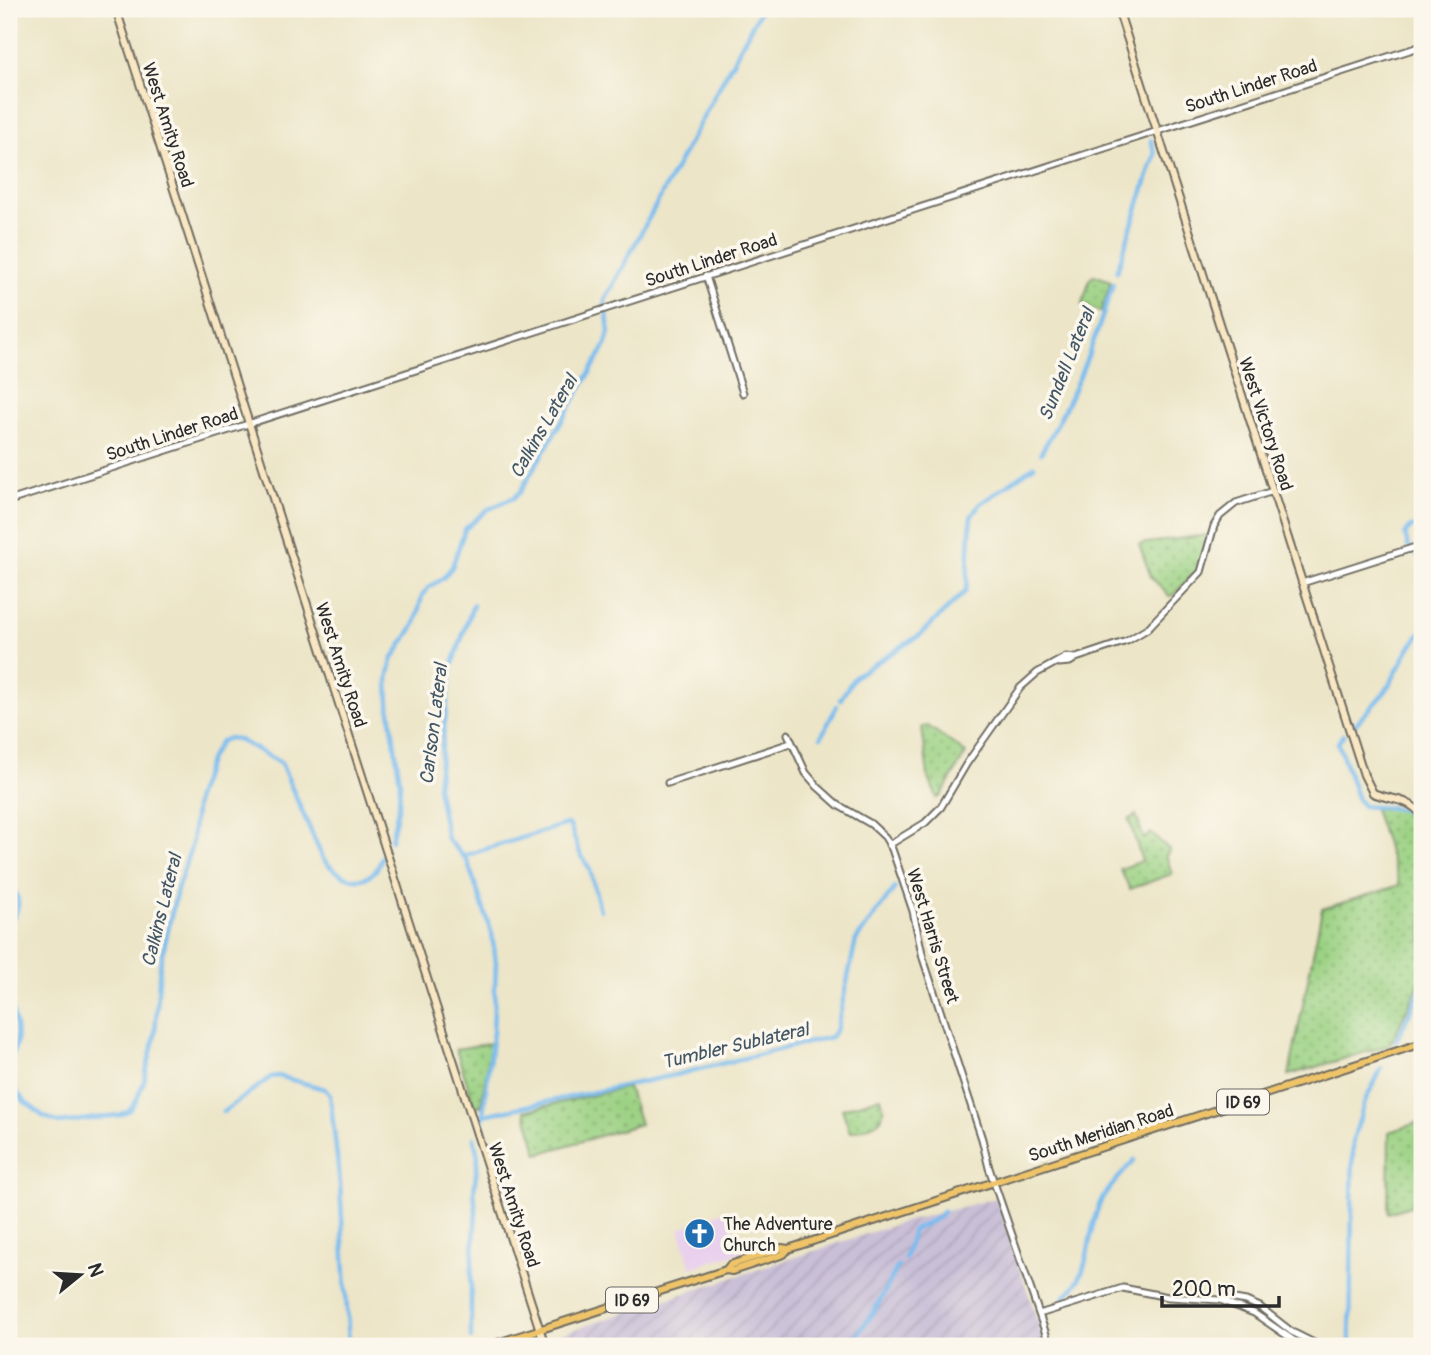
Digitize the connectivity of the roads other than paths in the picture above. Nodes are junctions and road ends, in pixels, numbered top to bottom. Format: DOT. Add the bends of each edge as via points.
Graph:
graph roads {
  1 [pos="116,9"];
  2 [pos="1118,9"];
  3 [pos="1422,46"];
  4 [pos="1157,131"];
  5 [pos="706,276"];
  6 [pos="743,393"];
  7 [pos="249,424"];
  8 [pos="1273,491"];
  9 [pos="9,501"];
  10 [pos="1419,546"];
  11 [pos="1302,583"];
  12 [pos="788,734"];
  13 [pos="791,743"];
  14 [pos="668,783"];
  15 [pos="1422,816"];
  16 [pos="889,845"];
  17 [pos="1422,1043"];
  18 [pos="994,1183"];
  19 [pos="1220,1300"];
  20 [pos="1039,1314"];
  21 [pos="539,1330"];
  22 [pos="488,1346"];
  23 [pos="545,1346"];
  24 [pos="1050,1346"];
  25 [pos="1302,1346"];
  26 [pos="1316,1346"];
  27 [pos="1340,1346"];
  28 [pos="1356,1346"];
  29 [pos="1386,1346"];
  1 -- 7 [label="main road, West Amity Road"];
  2 -- 4 [label="main road, West Victory Road"];
  3 -- 4 [label="street, South Linder Road"];
  4 -- 5 [label="street, South Linder Road"];
  4 -- 8 [label="main road, West Victory Road"];
  5 -- 6 [label="street"];
  5 -- 7 [label="street, South Linder Road"];
  7 -- 9 [label="street, South Linder Road"];
  7 -- 21 [label="main road, West Amity Road"];
  8 -- 11 [label="main road, West Victory Road"];
  8 -- 16 [label="street" via="1236,503 1220,516 1200,572 1147,629 1127,641 1037,673 1016,693 935,814"];
  10 -- 11 [label="street"];
  11 -- 15 [label="main road, West Victory Road" via="1367,785 1377,794 1412,805"];
  12 -- 13 [label="street, West Harris Street"];
  13 -- 14 [label="street"];
  13 -- 16 [label="street, West Harris Street" via="818,787 871,824"];
  16 -- 18 [label="street, West Harris Street"];
  17 -- 18 [label="main road, South Meridian Road / ID 69"];
  18 -- 20 [label="street, West Harris Street"];
  18 -- 21 [label="main road, South Meridian Road / ID 69"];
  19 -- 20 [label="street" via="1123,1288"];
  19 -- 25 [label="street" via="1254,1314"];
  19 -- 26 [label="street" via="1229,1298 1260,1307"];
  20 -- 24 [label="street, West Harris Street"];
  21 -- 22 [label="main road, South Meridian Road / ID 69"];
  21 -- 23 [label="main road, West Amity Road"];
  26 -- 27 [label="street"];
  28 -- 29 [label="street"];
}
